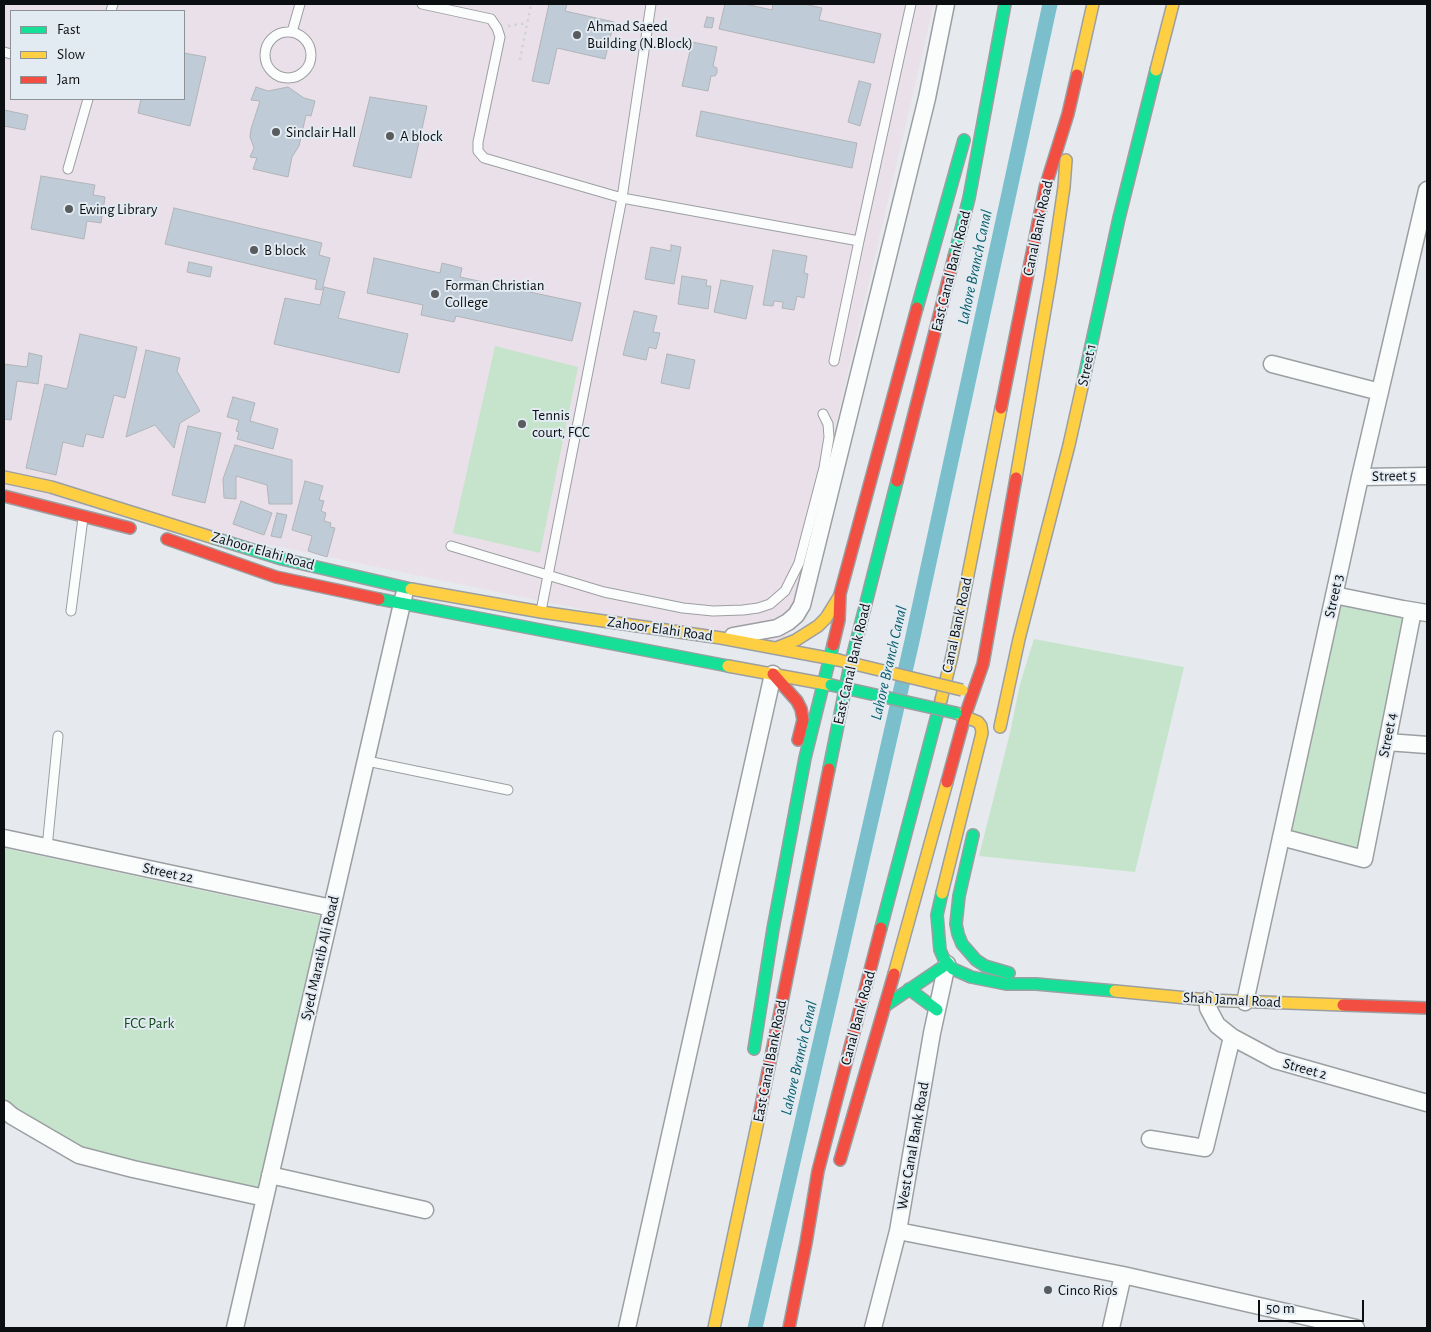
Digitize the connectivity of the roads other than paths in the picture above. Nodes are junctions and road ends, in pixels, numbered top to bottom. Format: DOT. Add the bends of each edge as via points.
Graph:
graph roads {
  1 [pos="300,4"];
  2 [pos="422,4"];
  3 [pos="651,4"];
  4 [pos="911,4"];
  5 [pos="946,4"];
  6 [pos="1003,4"];
  7 [pos="1092,4"];
  8 [pos="1173,4"];
  9 [pos="292,32"];
  10 [pos="975,99"];
  11 [pos="88,100"];
  12 [pos="1068,114"];
  13 [pos="967,128"];
  14 [pos="68,169"];
  15 [pos="1427,190"];
  16 [pos="622,198"];
  17 [pos="859,241"];
  18 [pos="834,361"];
  19 [pos="1272,364"];
  20 [pos="1380,392"];
  21 [pos="823,414"];
  22 [pos="1427,476"];
  23 [pos="4,477"];
  24 [pos="1360,477"];
  25 [pos="4,496"];
  26 [pos="84,515"];
  27 [pos="451,546"];
  28 [pos="548,574"];
  29 [pos="405,588"];
  30 [pos="840,594"];
  31 [pos="1334,595"];
  32 [pos="402,604"];
  33 [pos="71,612"];
  34 [pos="541,612"];
  35 [pos="1420,612"];
  36 [pos="721,638"];
  37 [pos="776,648"];
  38 [pos="834,660"];
  39 [pos="773,674"];
  40 [pos="827,684"];
  41 [pos="980,694"];
  42 [pos="994,709"];
  43 [pos="960,714"];
  44 [pos="58,736"];
  45 [pos="1387,742"];
  46 [pos="1427,745"];
  47 [pos="805,758"];
  48 [pos="367,761"];
  49 [pos="508,790"];
  50 [pos="977,822"];
  51 [pos="1281,837"];
  52 [pos="4,838"];
  53 [pos="47,848"];
  54 [pos="332,908"];
  55 [pos="947,964"];
  56 [pos="1036,984"];
  57 [pos="909,989"];
  58 [pos="1208,1000"];
  59 [pos="1245,1002"];
  60 [pos="884,1006"];
  61 [pos="1427,1008"];
  62 [pos="937,1010"];
  63 [pos="1232,1037"];
  64 [pos="752,1064"];
  65 [pos="1427,1103"];
  66 [pos="4,1109"];
  67 [pos="744,1131"];
  68 [pos="1150,1139"];
  69 [pos="837,1169"];
  70 [pos="270,1175"];
  71 [pos="827,1194"];
  72 [pos="265,1198"];
  73 [pos="425,1210"];
  74 [pos="736,1226"];
  75 [pos="898,1231"];
  76 [pos="806,1243"];
  77 [pos="1123,1275"];
  78 [pos="235,1328"];
  79 [pos="627,1328"];
  80 [pos="714,1328"];
  81 [pos="789,1328"];
  82 [pos="873,1328"];
  83 [pos="1112,1328"];
  84 [pos="1352,1328"];
  1 -- 9 [label="lane"];
  2 -- 16 [label="lane" via="491,19 497,28 500,37 478,142 478,151 484,158"];
  3 -- 16 [label="lane"];
  4 -- 17 [label="lane"];
  5 -- 36 [label="street" via="927,98 802,605 796,615 777,628"];
  6 -- 10 [label="main road"];
  6 -- 74 [label="main road, East Canal Bank Road" via="970,198 849,670"];
  7 -- 12 [label="main road, Canal Bank Road"];
  8 -- 42 [label="main road, Street 1" via="1119,218 1069,446 1006,682 999,732"];
  9 -- 9 [label="lane" via="305,39 311,59 298,76 284,78 271,71 265,51 272,38"];
  11 -- 14 [label="lane"];
  12 -- 41 [label="main road" via="1064,187 1051,275"];
  12 -- 76 [label="main road, Canal Bank Road" via="1045,188 952,656 818,1171"];
  13 -- 30 [label="main road"];
  15 -- 20 [label="street, Street 3"];
  16 -- 17 [label="lane"];
  16 -- 28 [label="lane"];
  17 -- 18 [label="lane"];
  19 -- 20 [label="street"];
  20 -- 24 [label="street, Street 3"];
  21 -- 28 [label="lane" via="829,437 800,563 785,592 770,604 743,610 683,608 604,592"];
  22 -- 24 [label="street, Street 5"];
  23 -- 29 [label="main road, Zahoor Elahi Road" via="51,487 282,559"];
  24 -- 31 [label="street, Street 3"];
  25 -- 26 [label="main road, Zahoor Elahi Road"];
  26 -- 32 [label="main road, Zahoor Elahi Road" via="150,533 276,577"];
  26 -- 33 [label="lane"];
  27 -- 28 [label="lane"];
  28 -- 34 [label="lane"];
  29 -- 32 [label="street, Syed Maratib Ali Road"];
  29 -- 34 [label="main road, Zahoor Elahi Road"];
  30 -- 37 [label="main road" via="818,626"];
  30 -- 38 [label="main road"];
  31 -- 35 [label="street"];
  31 -- 51 [label="street, Street 3"];
  32 -- 39 [label="main road, Zahoor Elahi Road"];
  32 -- 48 [label="street, Syed Maratib Ali Road"];
  34 -- 36 [label="main road, Zahoor Elahi Road"];
  35 -- 45 [label="street, Street 4"];
  36 -- 37 [label="main road, Zahoor Elahi Road"];
  37 -- 38 [label="main road, Zahoor Elahi Road"];
  38 -- 40 [label="main road"];
  38 -- 41 [label="main road, Zahoor Elahi Road, bridge"];
  39 -- 40 [label="main road, Zahoor Elahi Road"];
  39 -- 47 [label="main road" via="801,709 798,742"];
  39 -- 79 [label="street"];
  40 -- 43 [label="main road, Zahoor Elahi Road, bridge"];
  40 -- 47 [label="main road"];
  41 -- 43 [label="main road"];
  43 -- 55 [label="main road" via="978,722 982,733 938,906 938,940"];
  43 -- 60 [label="main road"];
  44 -- 53 [label="lane"];
  45 -- 46 [label="street"];
  45 -- 51 [label="street, Street 4" via="1364,859"];
  47 -- 64 [label="main road"];
  48 -- 49 [label="lane"];
  48 -- 54 [label="street, Syed Maratib Ali Road"];
  50 -- 56 [label="main road" via="958,896 958,934 962,944 985,966"];
  51 -- 59 [label="street, Street 3"];
  52 -- 53 [label="street, Street 22"];
  53 -- 54 [label="street, Street 22"];
  54 -- 70 [label="street, Syed Maratib Ali Road"];
  55 -- 56 [label="main road" via="985,980"];
  55 -- 57 [label="main road"];
  55 -- 62 [label="street, West Canal Bank Road"];
  56 -- 58 [label="main road, Shah Jamal Road"];
  57 -- 60 [label="main road"];
  57 -- 62 [label="main road"];
  58 -- 59 [label="main road, Shah Jamal Road"];
  58 -- 63 [label="street, Street 2" via="1217,1025"];
  59 -- 61 [label="main road, Shah Jamal Road"];
  60 -- 69 [label="main road"];
  62 -- 75 [label="street, West Canal Bank Road"];
  63 -- 65 [label="street, Street 2" via="1275,1060"];
  63 -- 68 [label="street" via="1205,1148"];
  66 -- 72 [label="street" via="79,1155"];
  67 -- 74 [label="main road"];
  70 -- 72 [label="street, Syed Maratib Ali Road"];
  70 -- 73 [label="street"];
  71 -- 76 [label="main road"];
  72 -- 78 [label="street, Syed Maratib Ali Road"];
  74 -- 80 [label="main road, East Canal Bank Road"];
  75 -- 77 [label="street"];
  75 -- 82 [label="street, West Canal Bank Road"];
  76 -- 81 [label="main road"];
  77 -- 83 [label="street"];
  77 -- 84 [label="street"];
}
